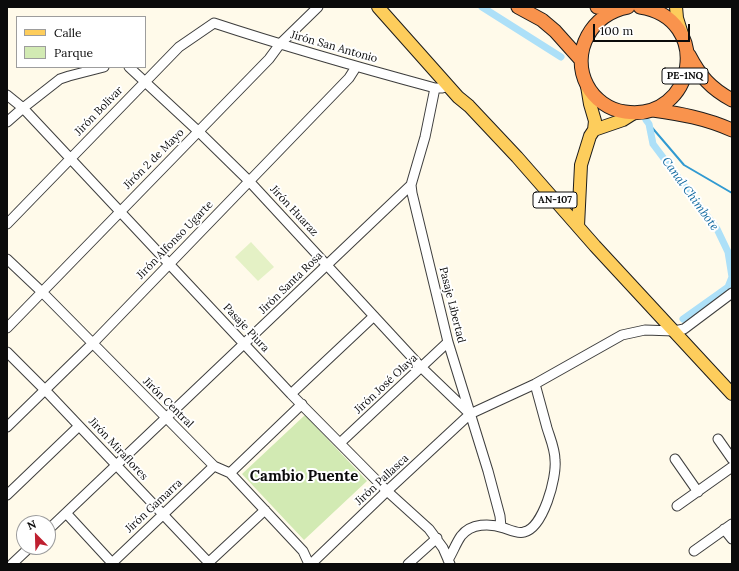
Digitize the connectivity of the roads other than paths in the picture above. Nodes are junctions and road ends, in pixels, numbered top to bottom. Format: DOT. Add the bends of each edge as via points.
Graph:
graph roads {
  1 [pos="318,7"];
  2 [pos="378,7"];
  3 [pos="518,7"];
  4 [pos="597,7"];
  5 [pos="640,7"];
  6 [pos="676,7"];
  7 [pos="622,8"];
  8 [pos="214,23"];
  9 [pos="682,35"];
  10 [pos="280,44"];
  11 [pos="688,54"];
  12 [pos="581,60"];
  13 [pos="356,67"];
  14 [pos="100,68"];
  15 [pos="130,68"];
  16 [pos="145,81"];
  17 [pos="448,86"];
  18 [pos="587,86"];
  19 [pos="435,88"];
  20 [pos="7,95"];
  21 [pos="732,100"];
  22 [pos="23,108"];
  23 [pos="653,110"];
  24 [pos="634,113"];
  25 [pos="7,122"];
  26 [pos="594,130"];
  27 [pos="732,130"];
  28 [pos="199,132"];
  29 [pos="70,158"];
  30 [pos="249,180"];
  31 [pos="411,184"];
  32 [pos="120,211"];
  33 [pos="7,224"];
  34 [pos="578,226"];
  35 [pos="7,259"];
  36 [pos="170,263"];
  37 [pos="328,265"];
  38 [pos="42,293"];
  39 [pos="732,293"];
  40 [pos="374,316"];
  41 [pos="7,328"];
  42 [pos="674,331"];
  43 [pos="448,342"];
  44 [pos="93,343"];
  45 [pos="244,344"];
  46 [pos="8,354"];
  47 [pos="421,367"];
  48 [pos="535,384"];
  49 [pos="46,390"];
  50 [pos="291,394"];
  51 [pos="732,394"];
  52 [pos="302,404"];
  53 [pos="470,414"];
  54 [pos="166,418"];
  55 [pos="79,426"];
  56 [pos="7,427"];
  57 [pos="718,439"];
  58 [pos="340,443"];
  59 [pos="675,459"];
  60 [pos="732,459"];
  61 [pos="116,465"];
  62 [pos="214,466"];
  63 [pos="732,467"];
  64 [pos="230,473"];
  65 [pos="387,491"];
  66 [pos="698,492"];
  67 [pos="7,496"];
  68 [pos="677,506"];
  69 [pos="265,510"];
  70 [pos="66,513"];
  71 [pos="162,514"];
  72 [pos="56,522"];
  73 [pos="501,527"];
  74 [pos="728,527"];
  75 [pos="437,538"];
  76 [pos="732,539"];
  77 [pos="694,551"];
  78 [pos="22,555"];
  79 [pos="449,562"];
  80 [pos="12,564"];
  81 [pos="112,564"];
  82 [pos="209,564"];
  83 [pos="310,564"];
  84 [pos="408,564"];
  1 -- 10 [label="street, Jirón 2 de Mayo"];
  2 -- 17 [label="main road, AN-107"];
  3 -- 12 [label="highway" via="542,20"];
  4 -- 7 [label="highway, PE-1NQ"];
  5 -- 9 [label="highway, PE-1NQ" via="663,14"];
  6 -- 9 [label="main road"];
  7 -- 12 [label="highway, PE-1NQ" via="602,17 591,29 583,44"];
  8 -- 10 [label="street, Jirón San Antonio"];
  8 -- 16 [label="street, Jirón Bolivar" via="179,47"];
  9 -- 11 [label="highway, PE-1NQ"];
  10 -- 13 [label="street, Jirón San Antonio"];
  10 -- 28 [label="street, Jirón 2 de Mayo" via="269,59"];
  11 -- 21 [label="highway, PE-1NQ" via="698,71 712,86"];
  11 -- 23 [label="highway, PE-1NQ" via="687,72 680,88 668,102"];
  12 -- 18 [label="highway, PE-1NQ"];
  13 -- 19 [label="street, Jirón San Antonio"];
  13 -- 30 [label="street, Jirón Alfonso Ugarte"];
  14 -- 22 [label="street" via="60,79"];
  15 -- 16 [label="street"];
  16 -- 28 [label="street, Jirón Huaraz"];
  16 -- 29 [label="street, Jirón Bolivar"];
  17 -- 19 [label="street, Jirón San Antonio"];
  17 -- 34 [label="main road, AN-107"];
  18 -- 24 [label="highway, PE-1NQ" via="607,106 620,112"];
  18 -- 26 [label="main road" via="595,121"];
  19 -- 31 [label="street, Pasaje Libertad"];
  20 -- 22 [label="street"];
  22 -- 25 [label="street"];
  22 -- 29 [label="street, Pasaje Piura"];
  23 -- 24 [label="highway, PE-1NQ"];
  23 -- 27 [label="highway, PE-1NQ" via="686,114"];
  24 -- 26 [label="main road" via="623,120"];
  26 -- 34 [label="main road" via="581,165"];
  28 -- 30 [label="street, Jirón Huaraz"];
  28 -- 32 [label="street, Jirón 2 de Mayo"];
  29 -- 32 [label="street, Pasaje Piura"];
  29 -- 33 [label="street, Jirón Bolivar"];
  30 -- 36 [label="street, Jirón Alfonso Ugarte"];
  30 -- 37 [label="street, Jirón Huaraz"];
  31 -- 37 [label="street, Jirón Santa Rosa"];
  31 -- 43 [label="street, Pasaje Libertad"];
  32 -- 36 [label="street, Pasaje Piura"];
  32 -- 38 [label="street, Jirón 2 de Mayo"];
  34 -- 42 [label="main road, AN-107"];
  35 -- 38 [label="street, Jirón Central"];
  36 -- 44 [label="street, Jirón Alfonso Ugarte"];
  36 -- 45 [label="street, Pasaje Piura"];
  37 -- 40 [label="street, Jirón Huaraz"];
  37 -- 45 [label="street, Jirón Santa Rosa"];
  38 -- 41 [label="street, Jirón 2 de Mayo"];
  38 -- 44 [label="street, Jirón Central"];
  39 -- 42 [label="street" via="684,329"];
  40 -- 47 [label="street, Jirón Huaraz"];
  40 -- 50 [label="street"];
  42 -- 48 [label="street, Jirón Pallasca" via="645,330 622,335"];
  42 -- 51 [label="main road, AN-107"];
  43 -- 47 [label="street, Jirón José Olaya"];
  43 -- 53 [label="street, Pasaje Libertad"];
  44 -- 49 [label="street, Jirón Alfonso Ugarte"];
  44 -- 54 [label="street, Jirón Central"];
  45 -- 50 [label="street, Pasaje Piura"];
  45 -- 54 [label="street, Jirón Santa Rosa"];
  46 -- 49 [label="street, Jirón Miraflores"];
  47 -- 53 [label="street, Jirón Huaraz"];
  47 -- 58 [label="street, Jirón José Olaya"];
  48 -- 53 [label="street, Jirón Pallasca"];
  48 -- 73 [label="street" via="554,450 554,476 546,507 532,529 523,533"];
  49 -- 55 [label="street, Jirón Miraflores"];
  49 -- 56 [label="street, Jirón Alfonso Ugarte"];
  50 -- 52 [label="street, Pasaje Piura"];
  52 -- 58 [label="street, Pasaje Piura"];
  52 -- 64 [label="street"];
  53 -- 65 [label="street, Jirón Pallasca"];
  53 -- 73 [label="street, Pasaje Libertad" via="496,501"];
  54 -- 61 [label="street, Jirón Santa Rosa"];
  54 -- 62 [label="street, Jirón Central"];
  55 -- 61 [label="street, Jirón Miraflores"];
  55 -- 67 [label="street"];
  57 -- 60 [label="street"];
  58 -- 65 [label="street, Pasaje Piura"];
  59 -- 66 [label="street"];
  61 -- 70 [label="street, Jirón Santa Rosa"];
  61 -- 71 [label="street, Jirón Miraflores"];
  62 -- 64 [label="street, Jirón Central"];
  62 -- 71 [label="street, Jirón Gamarra"];
  63 -- 66 [label="street"];
  64 -- 69 [label="street, Jirón Central"];
  65 -- 75 [label="street, Pasaje Piura"];
  65 -- 83 [label="street, Jirón Pallasca"];
  66 -- 68 [label="street"];
  69 -- 82 [label="street"];
  69 -- 83 [label="street, Jirón Central" via="303,551"];
  70 -- 72 [label="street, Jirón Santa Rosa"];
  70 -- 81 [label="street"];
  71 -- 81 [label="street, Jirón Gamarra"];
  71 -- 82 [label="street, Jirón Miraflores"];
  73 -- 79 [label="street" via="480,525 469,529 462,535"];
  74 -- 76 [label="street"];
  74 -- 77 [label="street"];
  75 -- 79 [label="street, Pasaje Piura"];
  75 -- 84 [label="street"];
  78 -- 80 [label="street"];
}
